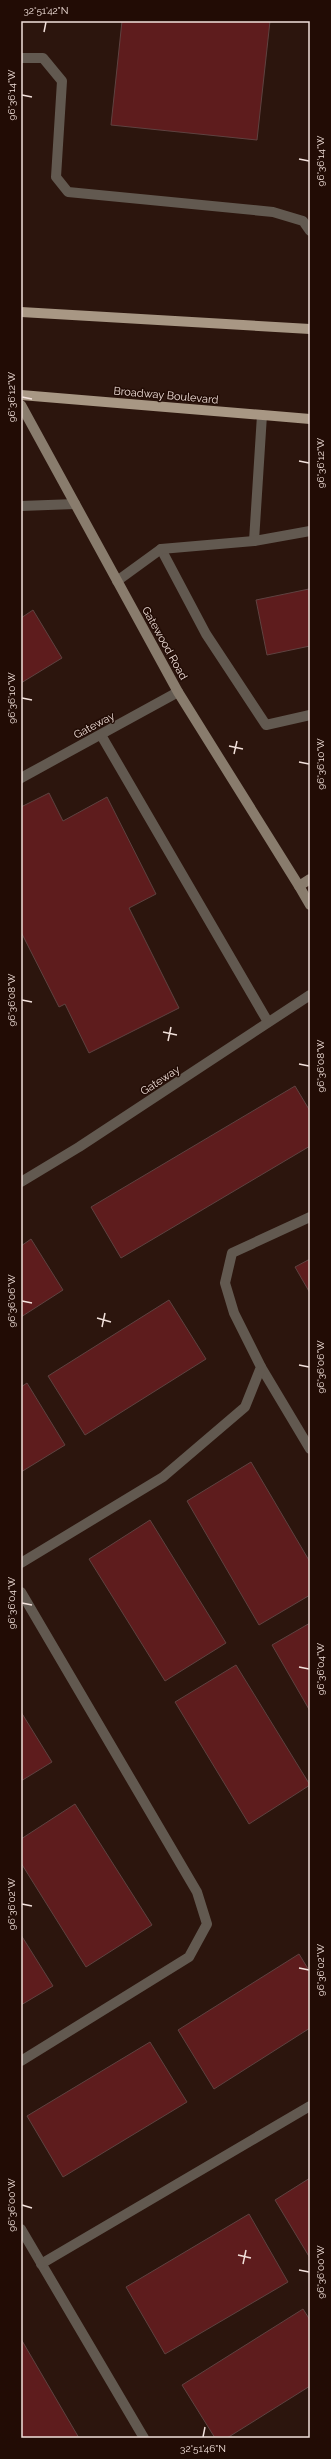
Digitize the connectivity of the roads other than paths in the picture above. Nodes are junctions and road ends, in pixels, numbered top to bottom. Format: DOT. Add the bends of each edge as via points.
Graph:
graph roads {
  1 [pos="21,58"];
  2 [pos="310,231"];
  3 [pos="21,312"];
  4 [pos="310,328"];
  5 [pos="21,395"];
  6 [pos="21,405"];
  7 [pos="262,415"];
  8 [pos="310,419"];
  9 [pos="75,504"];
  10 [pos="21,506"];
  11 [pos="310,531"];
  12 [pos="254,541"];
  13 [pos="161,549"];
  14 [pos="117,581"];
  15 [pos="178,692"];
  16 [pos="310,715"];
  17 [pos="101,735"];
  18 [pos="21,778"];
  19 [pos="310,879"];
  20 [pos="299,886"];
  21 [pos="310,905"];
  22 [pos="310,995"];
  23 [pos="268,1022"];
  24 [pos="21,1182"];
  25 [pos="310,1217"];
  26 [pos="261,1368"];
  27 [pos="310,1449"];
  28 [pos="21,1563"];
  29 [pos="21,1592"];
  30 [pos="21,2061"];
  31 [pos="310,2106"];
  32 [pos="21,2229"];
  33 [pos="41,2264"];
  34 [pos="144,2438"];
  1 -- 2 [label="lane" via="43,58 62,81 56,177 68,192 273,212 303,221"];
  3 -- 4 [label="main road"];
  5 -- 7 [label="main road, Broadway Boulevard"];
  6 -- 9 [label="street, Gatewood Road"];
  7 -- 8 [label="main road, Broadway Boulevard"];
  7 -- 12 [label="lane"];
  9 -- 10 [label="lane"];
  9 -- 14 [label="street, Gatewood Road"];
  11 -- 12 [label="lane"];
  12 -- 13 [label="lane"];
  13 -- 14 [label="lane"];
  13 -- 16 [label="lane" via="206,634 266,724"];
  14 -- 15 [label="street, Gatewood Road"];
  15 -- 17 [label="lane, Gateway"];
  15 -- 20 [label="street, Gatewood Road"];
  17 -- 18 [label="lane, Gateway"];
  17 -- 23 [label="lane"];
  19 -- 20 [label="street"];
  20 -- 21 [label="street, Gatewood Road"];
  22 -- 23 [label="lane, Gateway"];
  23 -- 24 [label="lane, Gateway" via="79,1147"];
  25 -- 26 [label="lane" via="232,1253 225,1283 234,1313"];
  26 -- 27 [label="lane"];
  26 -- 28 [label="lane" via="246,1407 163,1477"];
  29 -- 30 [label="lane" via="197,1892 207,1924 189,1956"];
  31 -- 33 [label="lane"];
  32 -- 33 [label="lane"];
  33 -- 34 [label="lane"];
}
